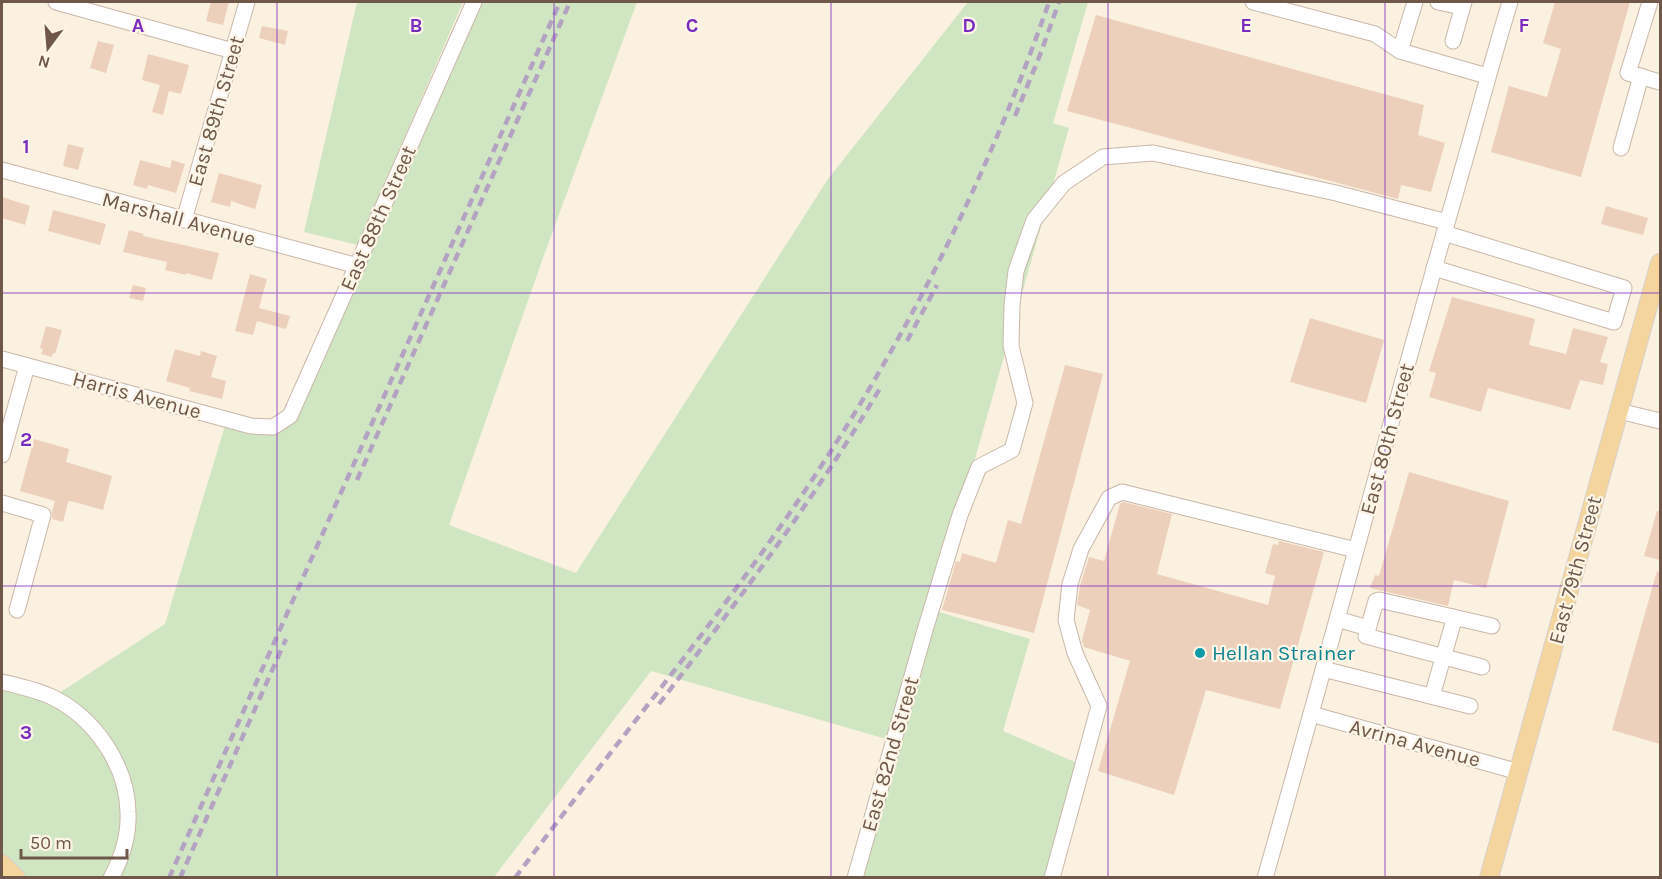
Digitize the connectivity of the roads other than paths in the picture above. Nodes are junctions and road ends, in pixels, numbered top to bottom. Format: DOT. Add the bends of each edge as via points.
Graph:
graph roads {
  1 [pos="56,2"];
  2 [pos="247,2"];
  3 [pos="474,2"];
  4 [pos="1253,2"];
  5 [pos="1415,2"];
  6 [pos="1438,2"];
  7 [pos="1510,2"];
  8 [pos="1650,2"];
  9 [pos="1463,4"];
  10 [pos="1645,17"];
  11 [pos="1660,22"];
  12 [pos="1453,41"];
  13 [pos="233,51"];
  14 [pos="1400,51"];
  15 [pos="1487,76"];
  16 [pos="1641,76"];
  17 [pos="1660,82"];
  18 [pos="1621,148"];
  19 [pos="2,170"];
  20 [pos="184,220"];
  21 [pos="1445,228"];
  22 [pos="1660,263"];
  23 [pos="358,266"];
  24 [pos="1434,268"];
  25 [pos="2,359"];
  26 [pos="27,366"];
  27 [pos="1619,411"];
  28 [pos="1660,421"];
  29 [pos="273,427"];
  30 [pos="2,455"];
  31 [pos="2,503"];
  32 [pos="1356,550"];
  33 [pos="17,610"];
  34 [pos="1453,617"];
  35 [pos="1337,619"];
  36 [pos="1492,626"];
  37 [pos="1368,628"];
  38 [pos="1444,656"];
  39 [pos="1482,667"];
  40 [pos="1323,669"];
  41 [pos="2,682"];
  42 [pos="1432,696"];
  43 [pos="1470,706"];
  44 [pos="1311,714"];
  45 [pos="1519,772"];
  46 [pos="2,864"];
  47 [pos="16,878"];
  48 [pos="111,878"];
  49 [pos="855,878"];
  50 [pos="1052,878"];
  51 [pos="1265,878"];
  52 [pos="1489,878"];
  1 -- 13 [label="street"];
  2 -- 13 [label="street, East 89th Street"];
  3 -- 23 [label="street, East 88th Street"];
  4 -- 14 [label="street" via="1375,34"];
  5 -- 14 [label="street"];
  6 -- 9 [label="street"];
  7 -- 15 [label="street, East 80th Street"];
  8 -- 10 [label="street"];
  9 -- 12 [label="street"];
  10 -- 11 [label="street"];
  10 -- 16 [label="street" via="1628,73"];
  13 -- 20 [label="street, East 89th Street"];
  14 -- 15 [label="street"];
  15 -- 21 [label="street, East 80th Street"];
  16 -- 17 [label="street"];
  16 -- 18 [label="street"];
  19 -- 20 [label="street, Marshall Avenue"];
  20 -- 23 [label="street, Marshall Avenue"];
  21 -- 24 [label="street, East 80th Street"];
  21 -- 24 [label="street, East 82nd Street" via="1624,288 1614,322"];
  21 -- 49 [label="street, East 82nd Street" via="1336,193 1153,153 1103,157 1064,183 1034,220 1017,272 1011,346 1025,403 1012,450 979,467 960,515"];
  22 -- 27 [label="main road, East 79th Street"];
  23 -- 29 [label="street, East 88th Street" via="290,416"];
  24 -- 32 [label="street, East 80th Street"];
  25 -- 26 [label="street, Harris Avenue"];
  26 -- 29 [label="street, Harris Avenue" via="251,426"];
  26 -- 30 [label="street"];
  27 -- 28 [label="street"];
  27 -- 45 [label="main road, East 79th Street"];
  31 -- 33 [label="street" via="43,515"];
  32 -- 35 [label="street, East 80th Street"];
  32 -- 50 [label="street" via="1122,492 1108,498 1081,549 1070,584 1066,620 1075,653 1100,706"];
  34 -- 36 [label="street"];
  34 -- 37 [label="street" via="1378,600"];
  34 -- 38 [label="street"];
  35 -- 37 [label="street"];
  35 -- 40 [label="street, East 80th Street"];
  37 -- 38 [label="street" via="1366,636"];
  38 -- 39 [label="street"];
  38 -- 42 [label="street"];
  40 -- 42 [label="street"];
  40 -- 44 [label="street, East 80th Street"];
  41 -- 48 [label="street" via="53,698 79,714 100,736 114,760 125,785 128,812 126,838"];
  42 -- 43 [label="street"];
  44 -- 45 [label="street, Avrina Avenue"];
  44 -- 51 [label="street, East 80th Street"];
  45 -- 52 [label="main road, East 79th Street"];
  46 -- 47 [label="main road"];
}
